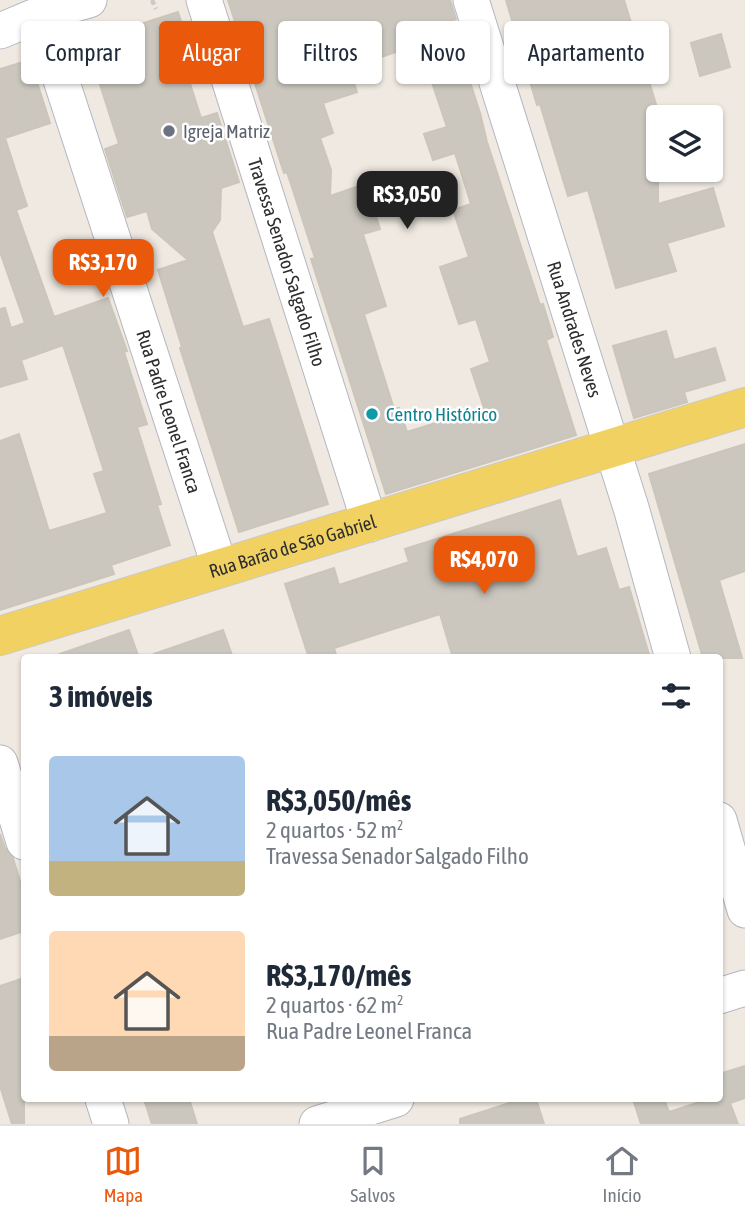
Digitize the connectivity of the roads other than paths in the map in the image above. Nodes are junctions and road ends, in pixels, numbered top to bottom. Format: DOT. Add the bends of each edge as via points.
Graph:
graph roads {
  1 [pos="89,0"];
  2 [pos="204,0"];
  3 [pos="471,0"];
  4 [pos="43,13"];
  5 [pos="0,31"];
  6 [pos="745,407"];
  7 [pos="611,447"];
  8 [pos="370,524"];
  9 [pos="220,568"];
  10 [pos="0,636"];
  11 [pos="672,654"];
  12 [pos="0,763"];
  13 [pos="21,832"];
  14 [pos="723,834"];
  15 [pos="745,910"];
  16 [pos="745,988"];
  17 [pos="723,995"];
  18 [pos="104,1102"];
  19 [pos="387,1102"];
  20 [pos="111,1124"];
  21 [pos="317,1124"];
  1 -- 4 [label="street"];
  2 -- 8 [label="street, Travessa Senador Salgado Filho"];
  3 -- 7 [label="street, Rua Andrades Neves"];
  4 -- 5 [label="street"];
  4 -- 9 [label="street, Rua Padre Leonel Franca"];
  6 -- 7 [label="main road, Rua Barão de São Gabriel"];
  7 -- 8 [label="main road, Rua Barão de São Gabriel"];
  7 -- 11 [label="street, Rua Andrades Neves"];
  8 -- 9 [label="main road, Rua Barão de São Gabriel"];
  9 -- 10 [label="main road, Rua Barão de São Gabriel"];
  12 -- 13 [label="street"];
  14 -- 15 [label="street"];
  16 -- 17 [label="street"];
  18 -- 20 [label="street"];
  19 -- 21 [label="street"];
}
